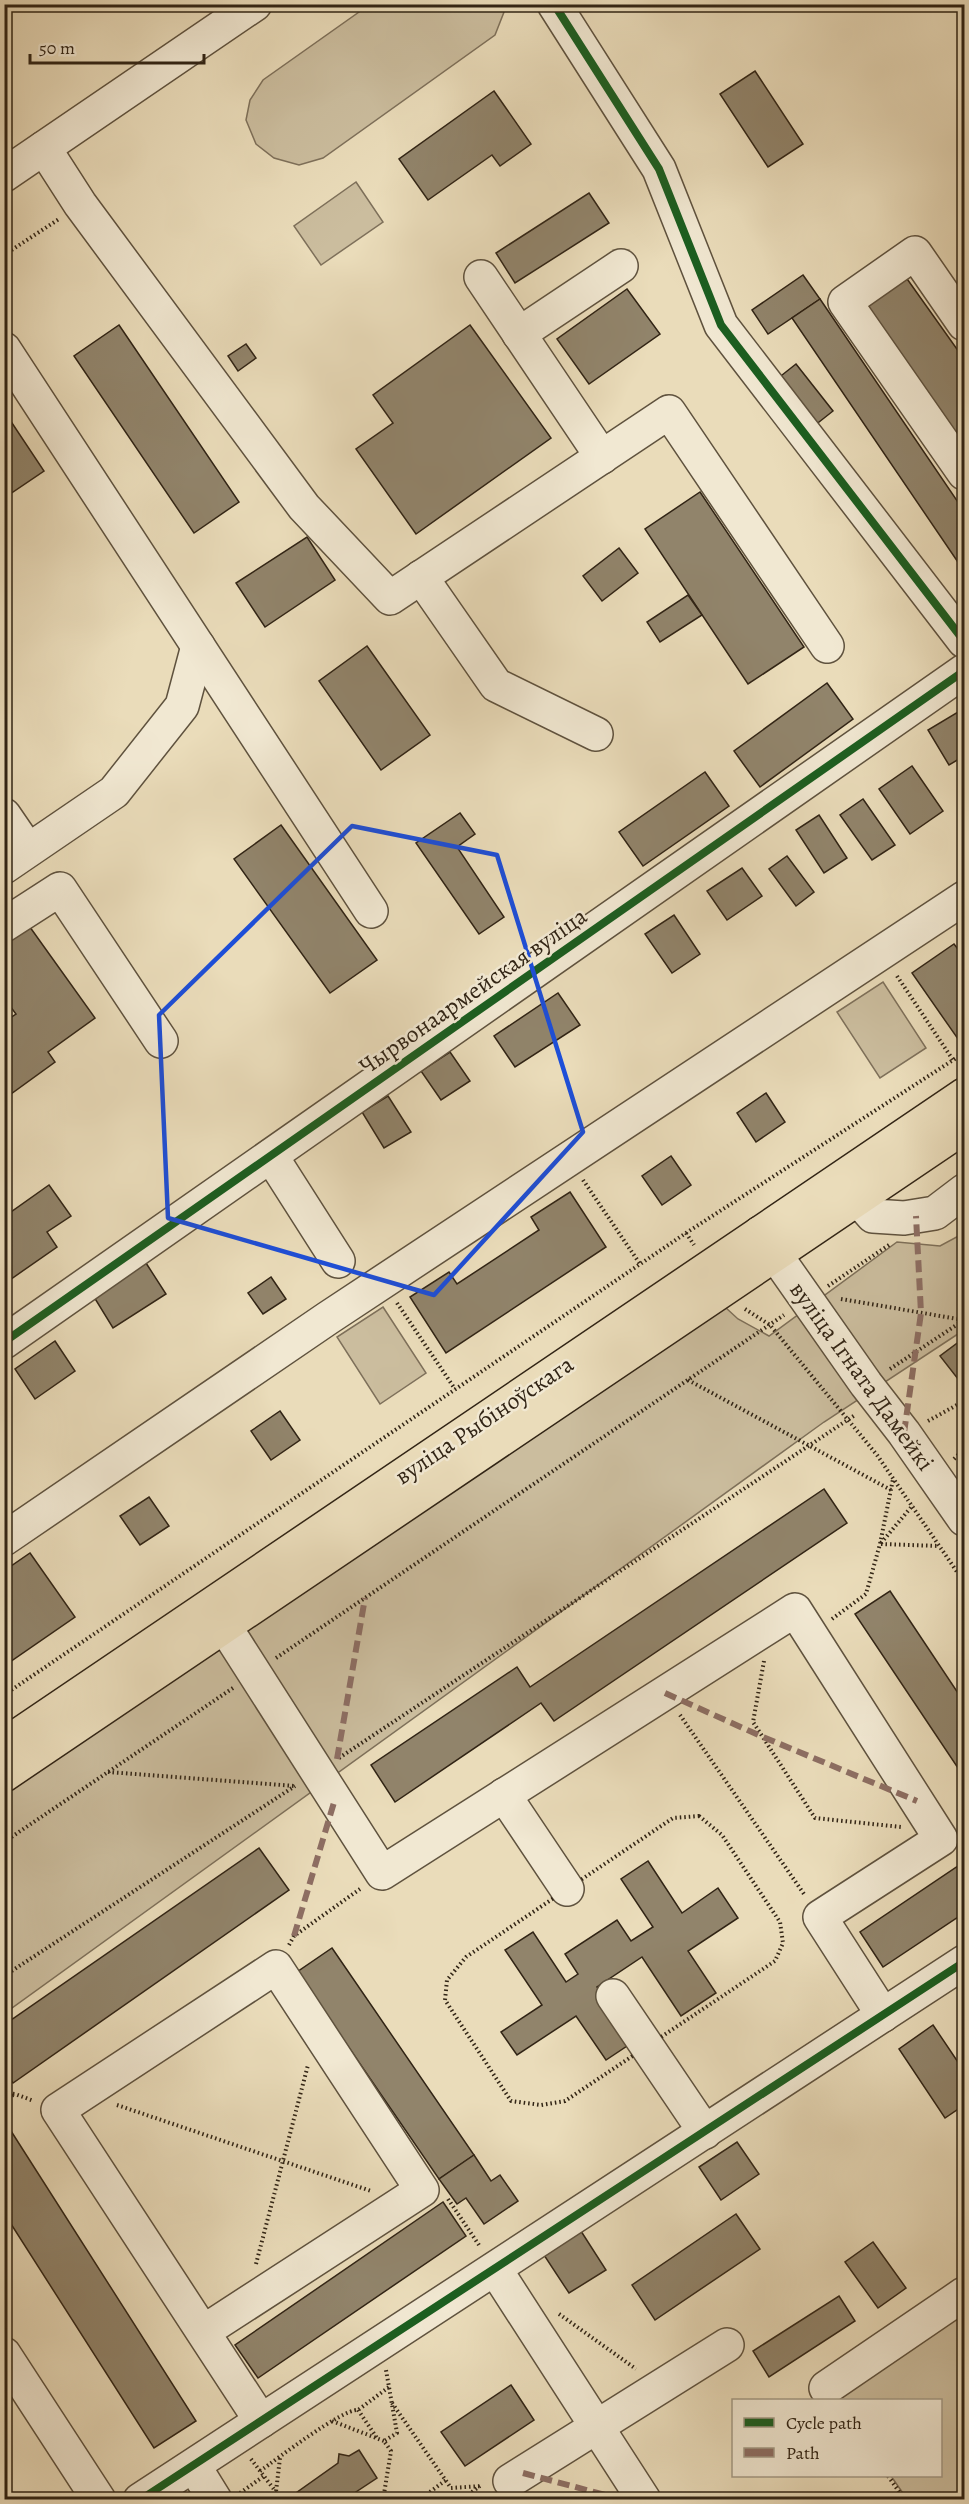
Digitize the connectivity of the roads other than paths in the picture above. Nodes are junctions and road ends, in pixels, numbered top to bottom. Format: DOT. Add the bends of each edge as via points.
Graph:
graph roads {
  1 [pos="255,4"];
  2 [pos="554,4"];
  3 [pos="44,148"];
  4 [pos="4,175"];
  5 [pos="621,266"];
  6 [pos="481,277"];
  7 [pos="960,308"];
  8 [pos="519,334"];
  9 [pos="4,349"];
  10 [pos="602,457"];
  11 [pos="964,473"];
  12 [pos="422,577"];
  13 [pos="964,641"];
  14 [pos="198,646"];
  15 [pos="827,646"];
  16 [pos="964,671"];
  17 [pos="596,734"];
  18 [pos="4,815"];
  19 [pos="16,858"];
  20 [pos="964,898"];
  21 [pos="371,911"];
  22 [pos="4,925"];
  23 [pos="161,1041"];
  24 [pos="964,1095"];
  25 [pos="964,1127"];
  26 [pos="271,1156"];
  27 [pos="849,1189"];
  28 [pos="964,1191"];
  29 [pos="768,1244"];
  30 [pos="338,1261"];
  31 [pos="717,1278"];
  32 [pos="4,1342"];
  33 [pos="964,1519"];
  34 [pos="4,1539"];
  35 [pos="225,1626"];
  36 [pos="4,1745"];
  37 [pos="4,1776"];
  38 [pos="504,1795"];
  39 [pos="567,1889"];
  40 [pos="964,1962"];
  41 [pos="613,1996"];
  42 [pos="883,2015"];
  43 [pos="705,2132"];
  44 [pos="495,2269"];
  45 [pos="964,2294"];
  46 [pos="203,2332"];
  47 [pos="727,2345"];
  48 [pos="10,2374"];
  49 [pos="826,2388"];
  50 [pos="261,2421"];
  51 [pos="597,2427"];
  52 [pos="194,2466"];
  53 [pos="496,2483"];
  54 [pos="99,2499"];
  55 [pos="141,2499"];
  56 [pos="224,2499"];
  57 [pos="644,2499"];
  1 -- 3 [label="street"];
  2 -- 13 [label="street" via="659,168 721,325"];
  3 -- 4 [label="street"];
  3 -- 12 [label="street" via="80,204 304,507 390,598"];
  5 -- 8 [label="street"];
  6 -- 8 [label="street"];
  7 -- 11 [label="street" via="915,254 845,302"];
  8 -- 10 [label="street"];
  9 -- 14 [label="street"];
  10 -- 12 [label="street"];
  10 -- 15 [label="street" via="669,412"];
  12 -- 17 [label="street" via="496,685"];
  14 -- 19 [label="street" via="182,706 114,792"];
  14 -- 21 [label="street"];
  16 -- 26 [label="street, Чырвонаармейская вуліца"];
  18 -- 19 [label="street"];
  20 -- 34 [label="street" via="383,1282"];
  22 -- 23 [label="street" via="60,889"];
  24 -- 27 [label="main road, вуліца Рыбіноўскага"];
  25 -- 27 [label="main road, вуліца Рыбіноўскага"];
  26 -- 30 [label="street"];
  26 -- 32 [label="street, Чырвонаармейская вуліца"];
  27 -- 28 [label="street" via="873,1216 904,1218 935,1213"];
  27 -- 29 [label="main road, вуліца Рыбіноўскага"];
  29 -- 31 [label="main road, вуліца Рыбіноўскага"];
  29 -- 33 [label="street, вуліца Ігната Дамейкі" via="815,1295 872,1392"];
  31 -- 35 [label="main road, вуліца Рыбіноўскага"];
  31 -- 36 [label="main road, вуліца Рыбіноўскага"];
  35 -- 37 [label="main road, вуліца Рыбіноўскага"];
  35 -- 38 [label="street" via="255,1673 307,1779 382,1873"];
  38 -- 39 [label="street"];
  38 -- 42 [label="street" via="795,1610 941,1839 820,1917"];
  40 -- 42 [label="street"];
  41 -- 43 [label="street"];
  42 -- 43 [label="street"];
  43 -- 44 [label="street"];
  44 -- 50 [label="street"];
  44 -- 51 [label="street"];
  45 -- 49 [label="street"];
  46 -- 46 [label="street" via="58,2109 276,1967 317,2029 412,2195"];
  46 -- 50 [label="street"];
  47 -- 51 [label="street"];
  48 -- 54 [label="street"];
  50 -- 52 [label="street"];
  51 -- 53 [label="street"];
  51 -- 57 [label="street"];
  52 -- 55 [label="street"];
  52 -- 56 [label="street"];
}
